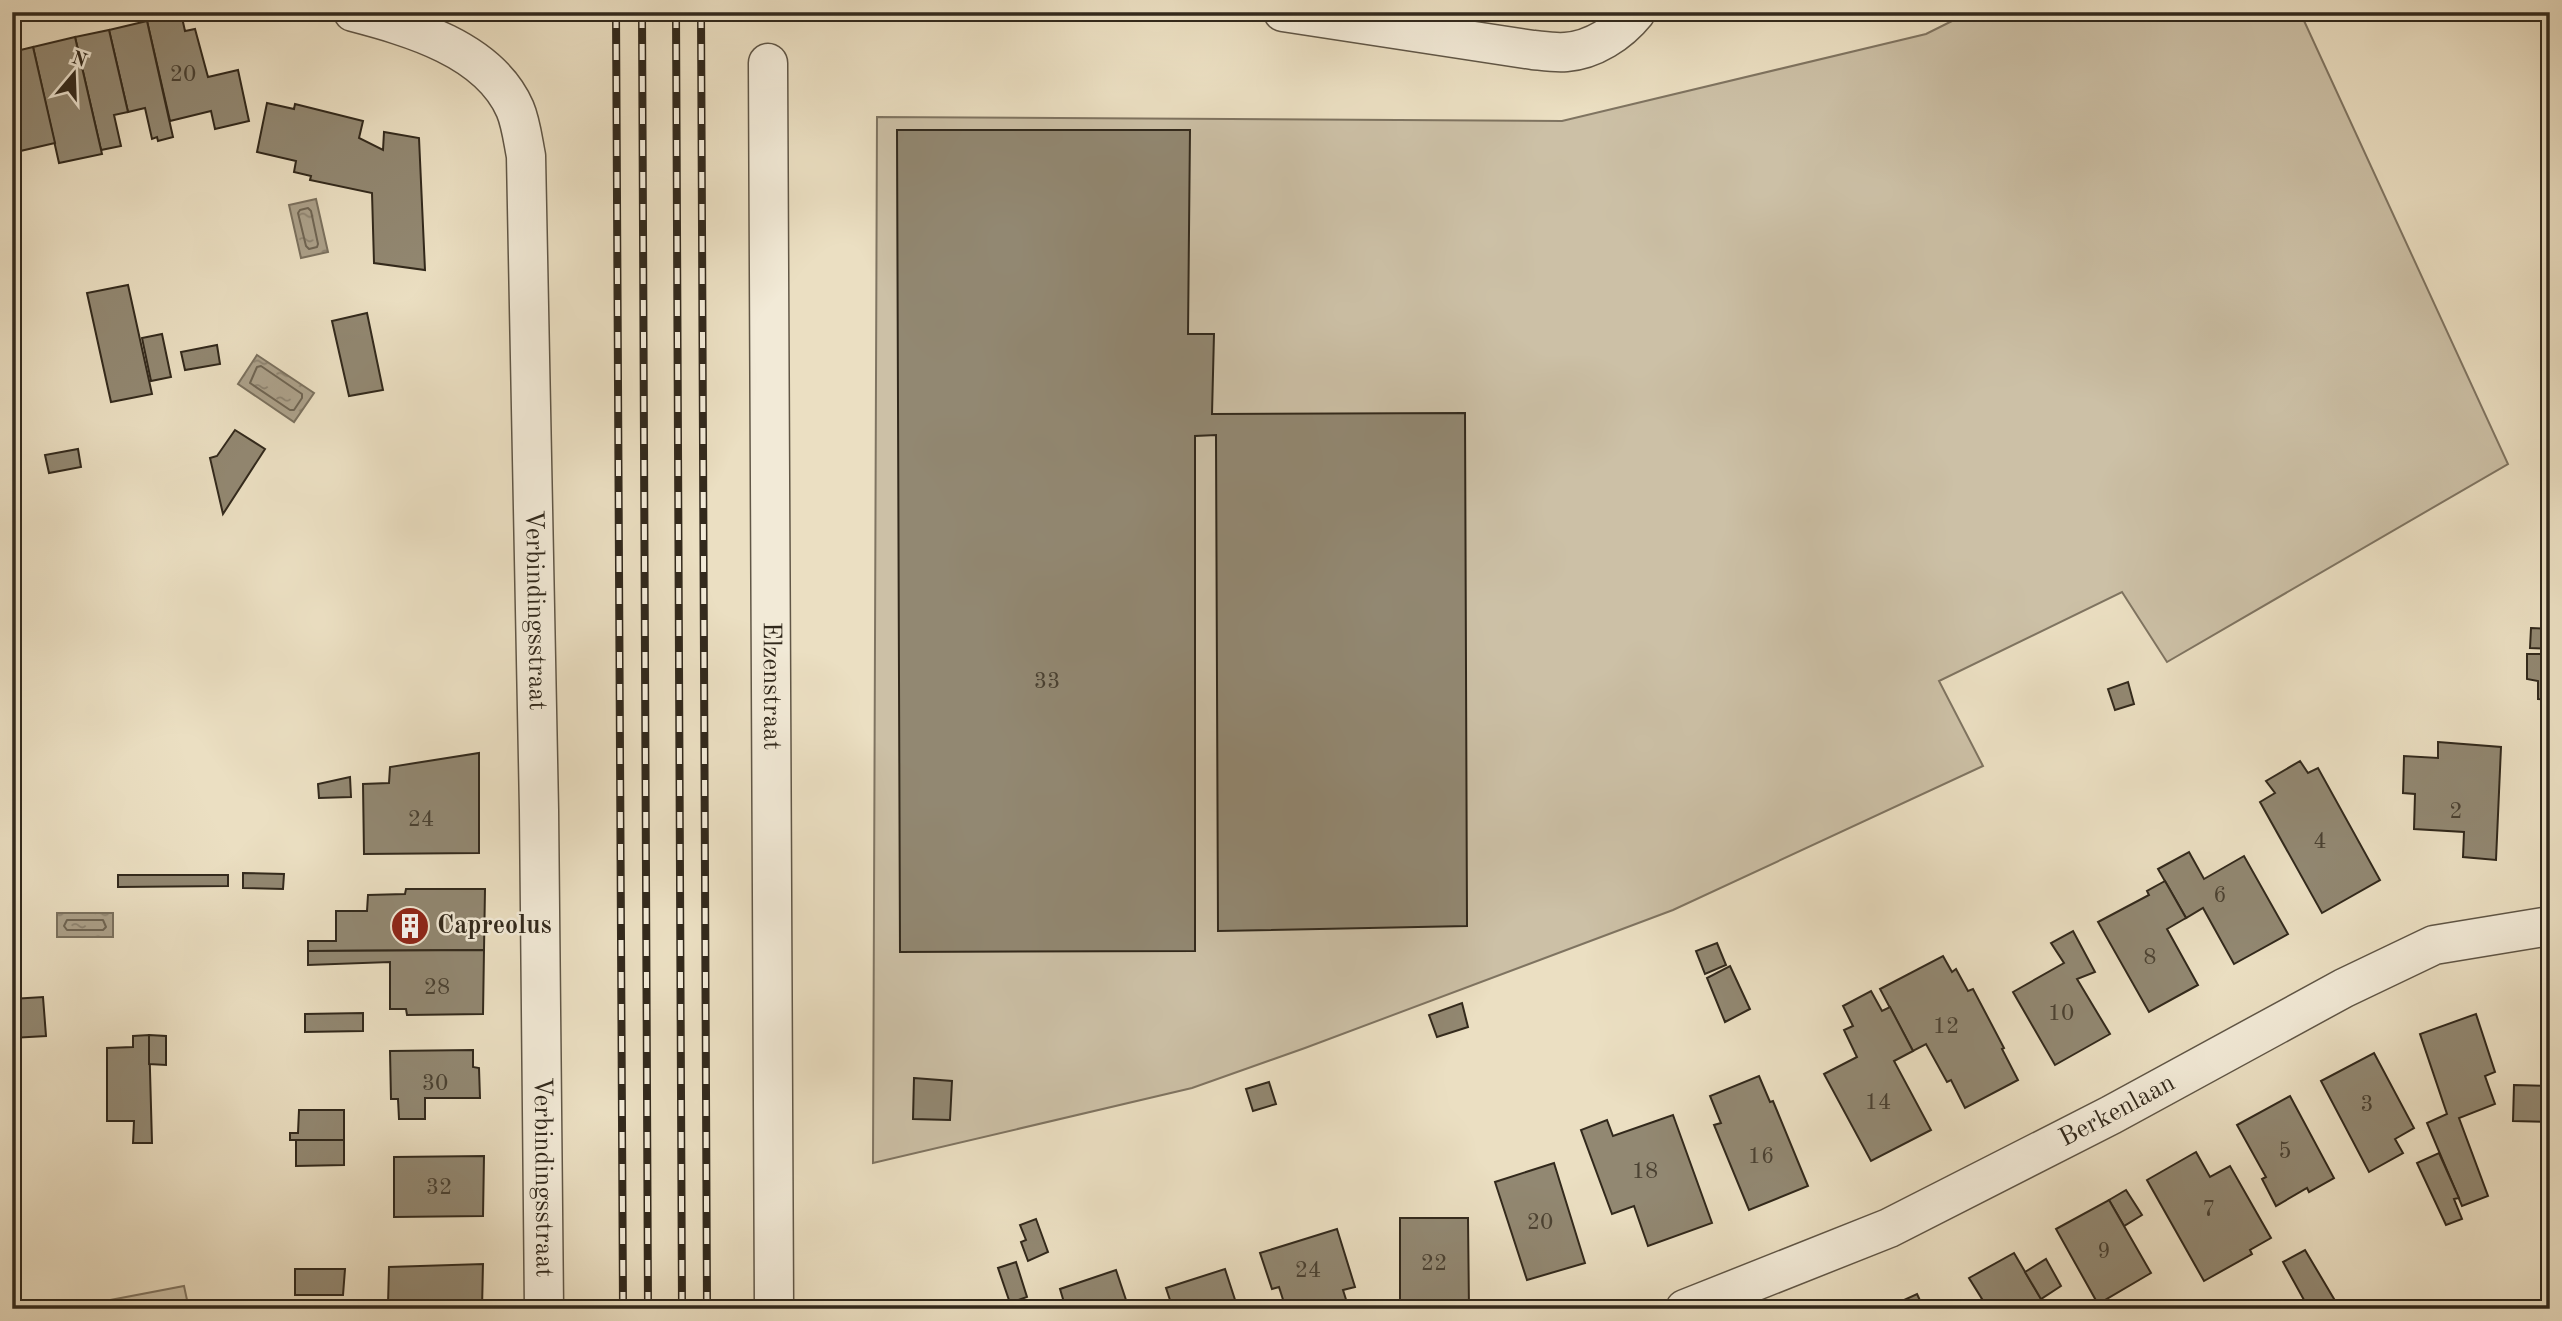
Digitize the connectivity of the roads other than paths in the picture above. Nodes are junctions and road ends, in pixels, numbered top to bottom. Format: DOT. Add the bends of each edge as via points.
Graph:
graph roads {
  1 [pos="353,12"];
  2 [pos="1283,12"];
  3 [pos="1636,12"];
  4 [pos="768,63"];
  5 [pos="2550,926"];
  6 [pos="544,1309"];
  7 [pos="774,1309"];
  8 [pos="1685,1309"];
  1 -- 6 [label="street, Verbindingsstraat" via="409,27 471,58 495,77 515,109 526,156"];
  2 -- 3 [label="street" via="1566,52 1600,42"];
  4 -- 7 [label="street, Elzenstraat"];
  5 -- 8 [label="street, Berkenlaan" via="2434,945 1889,1228"];
}
